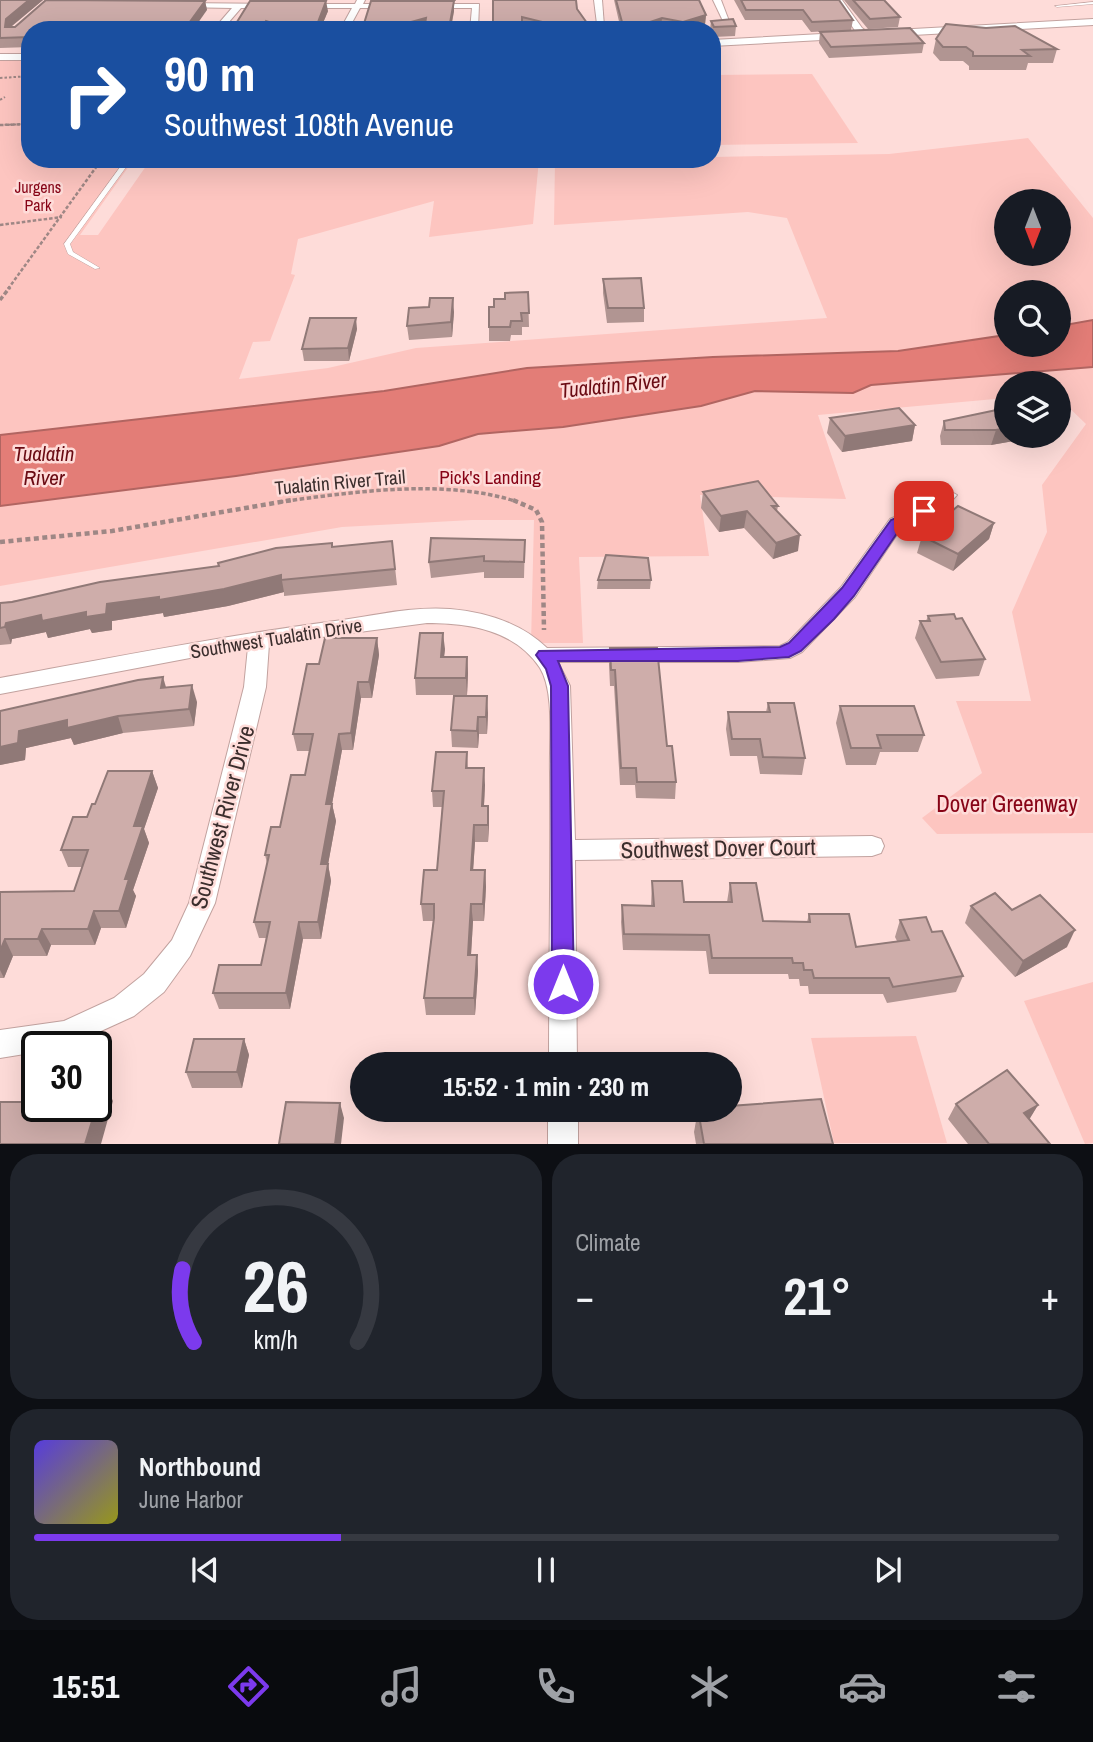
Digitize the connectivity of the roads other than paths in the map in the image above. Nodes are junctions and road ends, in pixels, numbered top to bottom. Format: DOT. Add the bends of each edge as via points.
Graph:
graph roads {
  1 [pos="176,0"];
  2 [pos="598,0"];
  3 [pos="717,0"];
  4 [pos="838,0"];
  5 [pos="358,3"];
  6 [pos="1093,3"];
  7 [pos="238,6"];
  8 [pos="281,6"];
  9 [pos="293,6"];
  10 [pos="409,6"];
  11 [pos="423,6"];
  12 [pos="1057,6"];
  13 [pos="726,19"];
  14 [pos="225,21"];
  15 [pos="349,21"];
  16 [pos="475,21"];
  17 [pos="601,21"];
  18 [pos="1093,22"];
  19 [pos="865,34"];
  20 [pos="721,42"];
  21 [pos="0,57"];
  22 [pos="21,57"];
  23 [pos="122,168"];
  24 [pos="97,268"];
  25 [pos="948,495"];
  26 [pos="259,638"];
  27 [pos="545,655"];
  28 [pos="0,686"];
  29 [pos="872,846"];
  30 [pos="563,850"];
  31 [pos="0,1044"];
  32 [pos="563,1052"];
  33 [pos="563,1122"];
  34 [pos="563,1143"];
  1 -- 7 [label="street" via="178,5"];
  2 -- 17 [label="street"];
  3 -- 13 [label="street"];
  4 -- 19 [label="street"];
  5 -- 9 [label="street"];
  5 -- 10 [label="street"];
  5 -- 15 [label="street"];
  6 -- 12 [label="lane"];
  7 -- 8 [label="street"];
  7 -- 14 [label="street"];
  11 -- 16 [label="street" via="476,6"];
  18 -- 19 [label="street"];
  19 -- 20 [label="street"];
  21 -- 22 [label="street"];
  23 -- 24 [label="lane" via="67,244 70,253"];
  25 -- 27 [label="street" via="938,505 896,523 848,592 795,647 783,653"];
  26 -- 27 [label="street, Southwest Tualatin Drive" via="446,615 485,620"];
  26 -- 28 [label="street, Southwest Tualatin Drive"];
  26 -- 31 [label="street, Southwest River Drive" via="255,687 202,903 181,948 154,983 124,1007 66,1034"];
  27 -- 30 [label="street" via="559,686"];
  29 -- 30 [label="street, Southwest Dover Court"];
  30 -- 32 [label="street"];
  33 -- 34 [label="street"];
}
